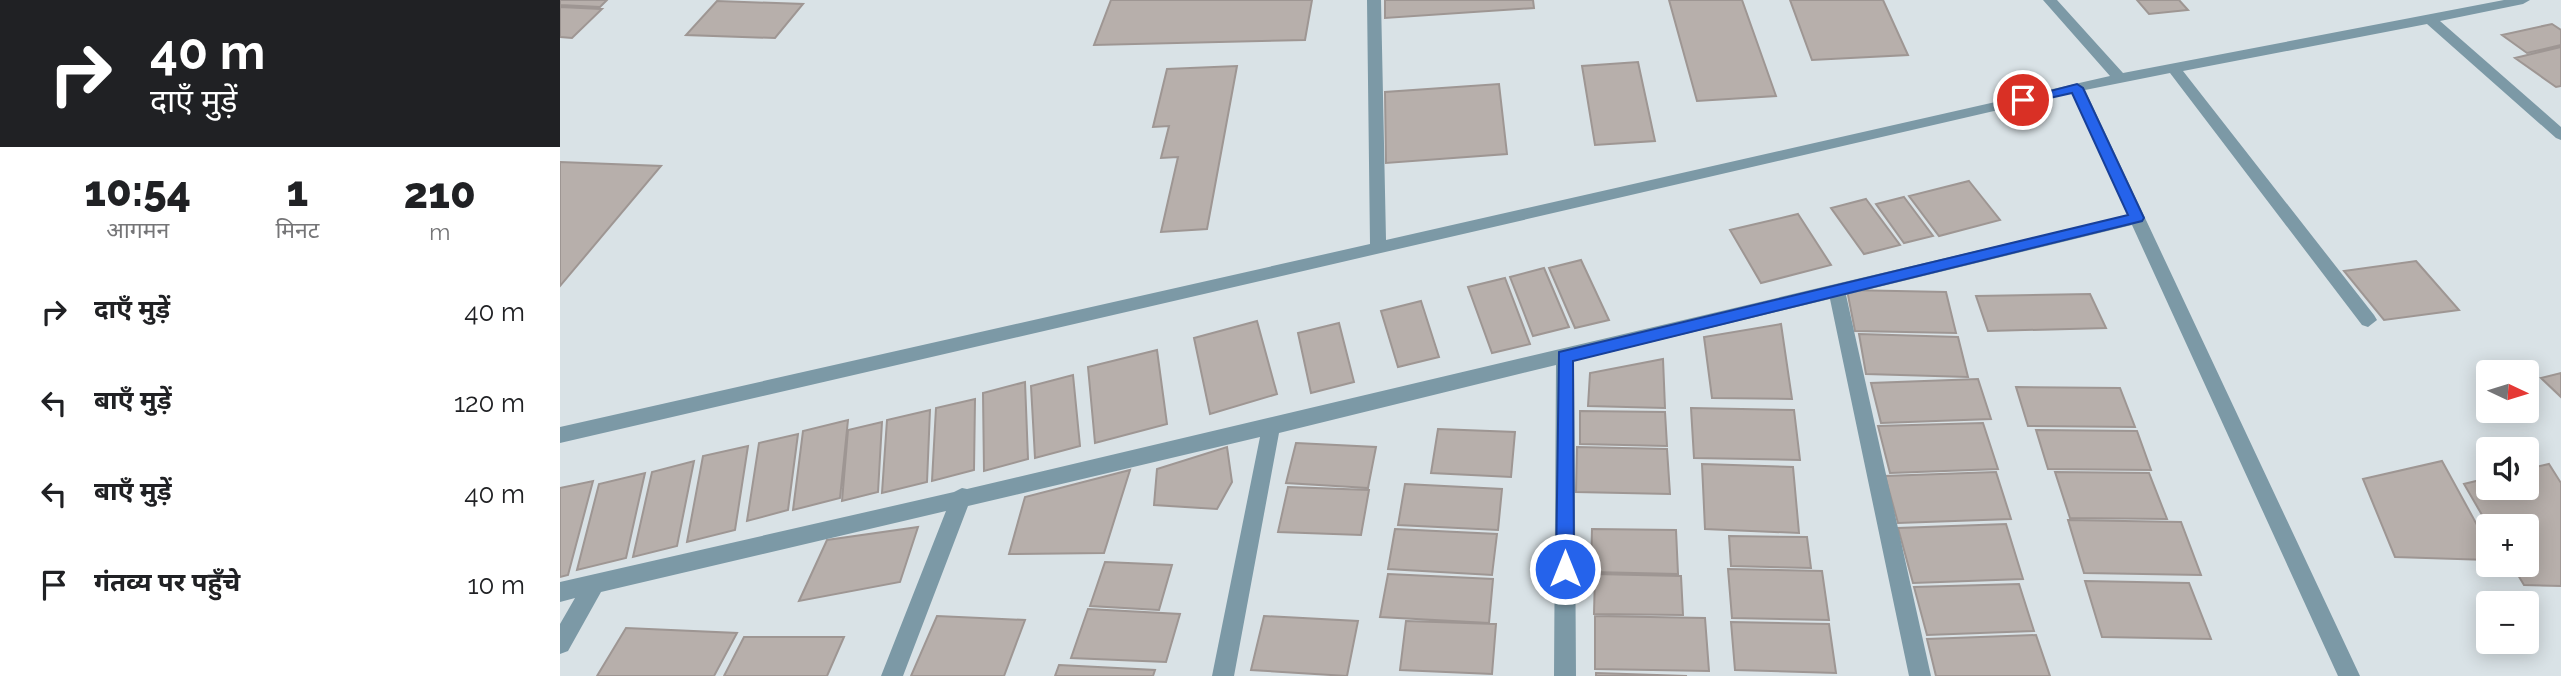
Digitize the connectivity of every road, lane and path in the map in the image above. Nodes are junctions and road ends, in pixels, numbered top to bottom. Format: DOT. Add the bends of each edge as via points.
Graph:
graph roads {
  1 [pos="1374,0"];
  2 [pos="2050,0"];
  3 [pos="2523,0"];
  4 [pos="2429,19"];
  5 [pos="2174,68"];
  6 [pos="2120,78"];
  7 [pos="2077,88"];
  8 [pos="2561,135"];
  9 [pos="2137,218"];
  10 [pos="1378,249"];
  11 [pos="1836,289"];
  12 [pos="2368,320"];
  13 [pos="1565,356"];
  14 [pos="1271,427"];
  15 [pos="560,435"];
  16 [pos="962,496"];
  17 [pos="595,583"];
  18 [pos="560,592"];
  19 [pos="560,644"];
  20 [pos="892,676"];
  21 [pos="1223,676"];
  22 [pos="1565,676"];
  23 [pos="1920,676"];
  24 [pos="2349,676"];
  1 -- 10 [label="street"];
  2 -- 6 [label="street"];
  3 -- 4 [label="street"];
  4 -- 5 [label="street"];
  4 -- 8 [label="street"];
  5 -- 6 [label="street"];
  5 -- 12 [label="street"];
  6 -- 7 [label="street"];
  7 -- 9 [label="street"];
  7 -- 10 [label="street"];
  9 -- 11 [label="street"];
  9 -- 24 [label="street"];
  10 -- 15 [label="street"];
  11 -- 13 [label="street"];
  11 -- 23 [label="street"];
  13 -- 14 [label="street"];
  13 -- 22 [label="street"];
  14 -- 16 [label="street"];
  14 -- 21 [label="street"];
  16 -- 17 [label="street"];
  16 -- 20 [label="street"];
  17 -- 18 [label="street"];
  17 -- 19 [label="street"];
}
